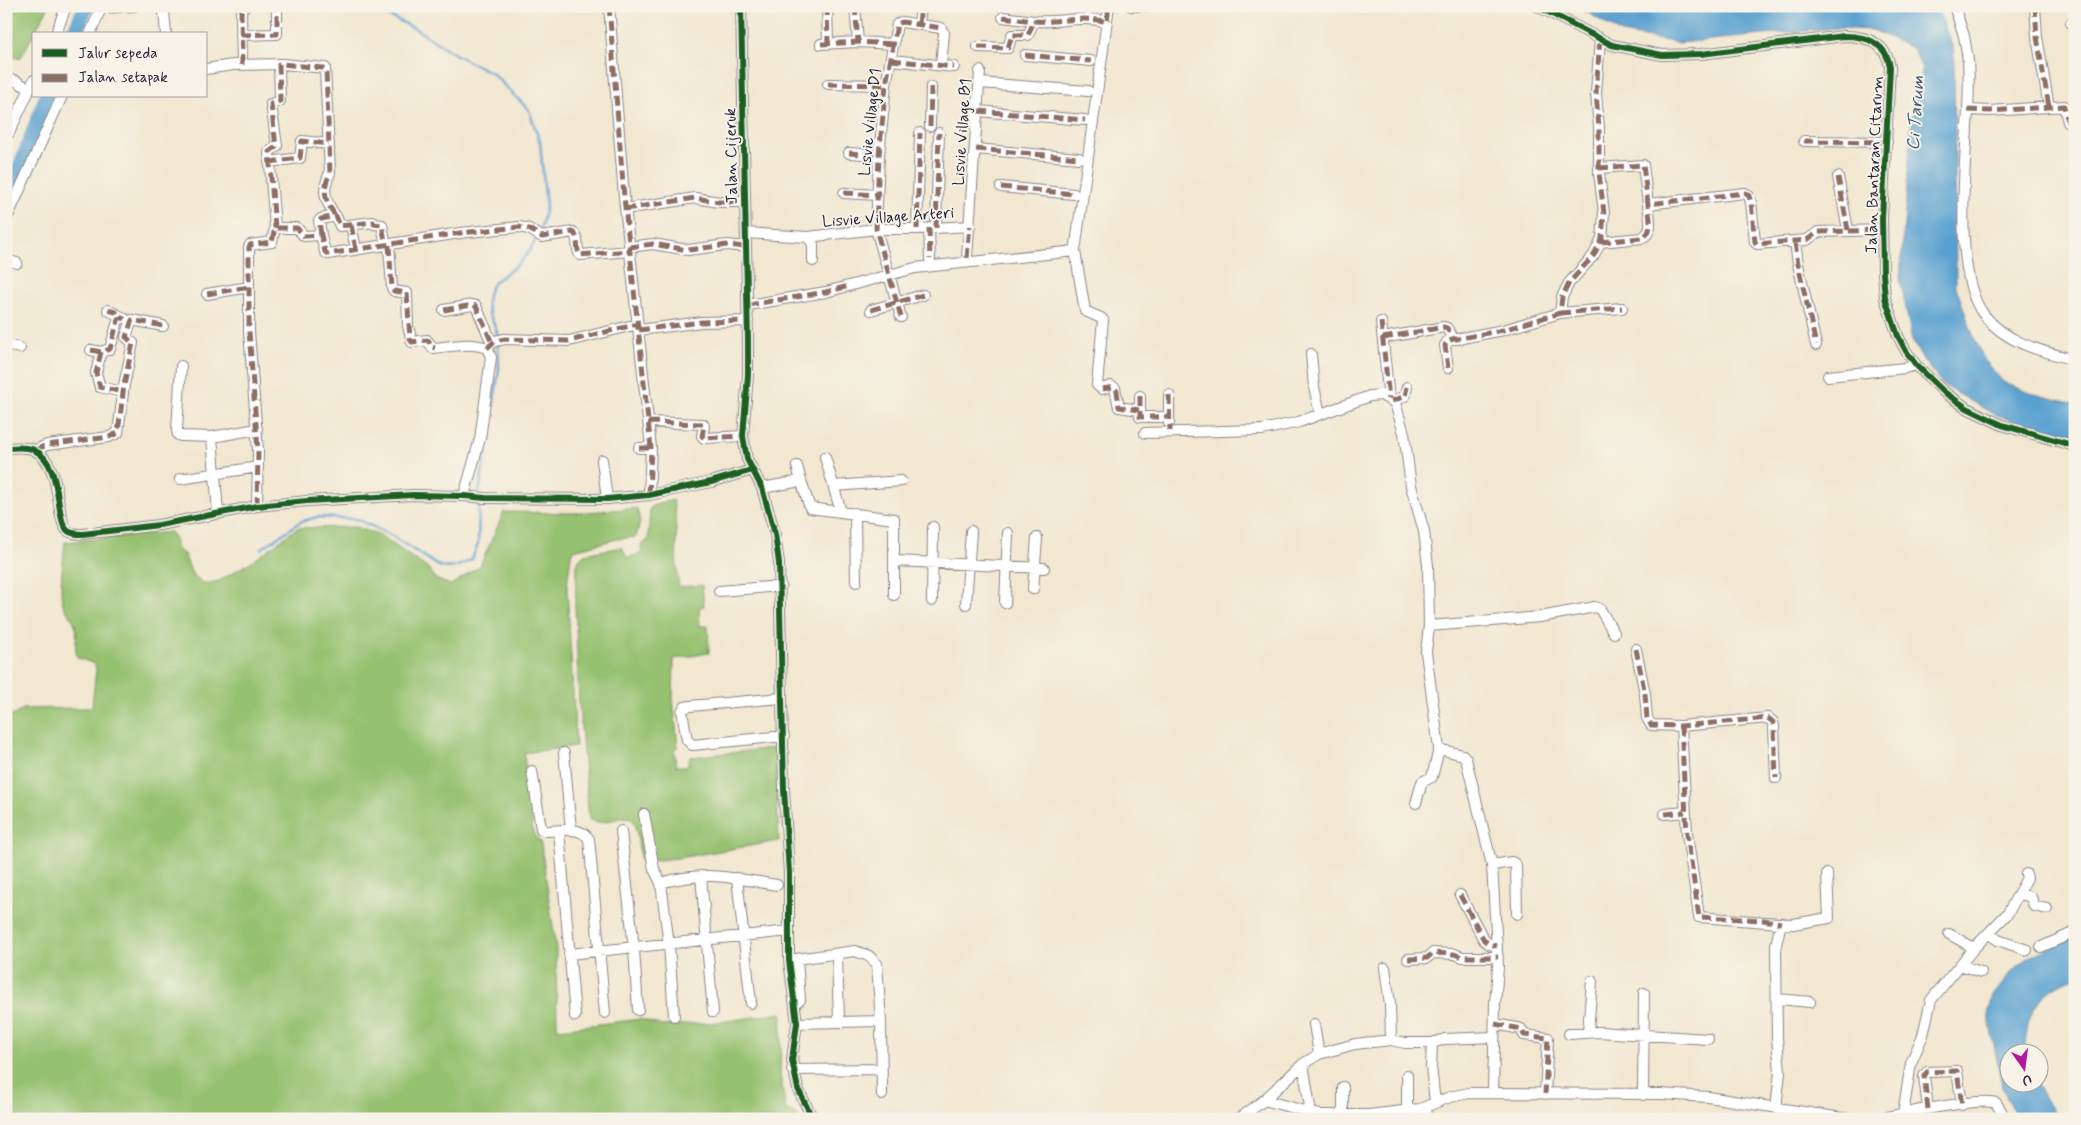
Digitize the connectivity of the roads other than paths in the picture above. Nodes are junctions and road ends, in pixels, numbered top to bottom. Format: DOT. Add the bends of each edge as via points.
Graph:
graph roads {
  1 [pos="66,6"];
  2 [pos="134,6"];
  3 [pos="246,6"];
  4 [pos="274,6"];
  5 [pos="609,6"];
  6 [pos="741,6"];
  7 [pos="827,6"];
  8 [pos="855,6"];
  9 [pos="922,6"];
  10 [pos="1110,6"];
  11 [pos="1131,6"];
  12 [pos="1149,6"];
  13 [pos="1537,6"];
  14 [pos="1954,6"];
  15 [pos="2035,6"];
  16 [pos="102,7"];
  17 [pos="164,12"];
  18 [pos="1003,17"];
  19 [pos="1015,19"];
  20 [pos="1034,21"];
  21 [pos="1107,22"];
  22 [pos="919,24"];
  23 [pos="57,32"];
  24 [pos="91,32"];
  25 [pos="166,32"];
  26 [pos="241,35"];
  27 [pos="1012,35"];
  28 [pos="1600,39"];
  29 [pos="858,42"];
  30 [pos="894,44"];
  31 [pos="978,47"];
  32 [pos="1025,55"];
  33 [pos="892,60"];
  34 [pos="1091,61"];
  35 [pos="279,64"];
  36 [pos="242,65"];
  37 [pos="941,65"];
  38 [pos="954,67"];
  39 [pos="208,69"];
  40 [pos="980,71"];
  41 [pos="14,80"];
  42 [pos="980,83"];
  43 [pos="32,84"];
  44 [pos="828,84"];
  45 [pos="886,85"];
  46 [pos="931,87"];
  47 [pos="1088,91"];
  48 [pos="61,98"];
  49 [pos="2048,107"];
  50 [pos="1968,110"];
  51 [pos="978,111"];
  52 [pos="1085,120"];
  53 [pos="2075,123"];
  54 [pos="930,126"];
  55 [pos="9,133"];
  56 [pos="920,133"];
  57 [pos="939,133"];
  58 [pos="1804,140"];
  59 [pos="1887,142"];
  60 [pos="329,144"];
  61 [pos="976,149"];
  62 [pos="849,153"];
  63 [pos="879,155"];
  64 [pos="1079,158"];
  65 [pos="269,162"];
  66 [pos="1599,168"];
  67 [pos="1838,177"];
  68 [pos="1001,187"];
  69 [pos="844,193"];
  70 [pos="1074,194"];
  71 [pos="877,195"];
  72 [pos="745,202"];
  73 [pos="1648,204"];
  74 [pos="625,209"];
  75 [pos="335,216"];
  76 [pos="6,220"];
  77 [pos="351,225"];
  78 [pos="970,226"];
  79 [pos="275,228"];
  80 [pos="932,228"];
  81 [pos="876,229"];
  82 [pos="917,229"];
  83 [pos="1848,230"];
  84 [pos="1882,230"];
  85 [pos="746,233"];
  86 [pos="321,235"];
  87 [pos="808,236"];
  88 [pos="1601,242"];
  89 [pos="1795,242"];
  90 [pos="387,246"];
  91 [pos="746,247"];
  92 [pos="356,249"];
  93 [pos="630,249"];
  94 [pos="1075,250"];
  95 [pos="967,258"];
  96 [pos="930,259"];
  97 [pos="6,260"];
  98 [pos="812,261"];
  99 [pos="17,263"];
  100 [pos="890,274"];
  101 [pos="249,287"];
  102 [pos="208,294"];
  103 [pos="923,295"];
  104 [pos="897,302"];
  105 [pos="748,305"];
  106 [pos="1622,308"];
  107 [pos="108,310"];
  108 [pos="444,310"];
  109 [pos="871,310"];
  110 [pos="1560,313"];
  111 [pos="119,317"];
  112 [pos="901,317"];
  113 [pos="132,320"];
  114 [pos="748,321"];
  115 [pos="1381,322"];
  116 [pos="163,326"];
  117 [pos="638,327"];
  118 [pos="1383,338"];
  119 [pos="1453,339"];
  120 [pos="494,343"];
  121 [pos="6,345"];
  122 [pos="1816,345"];
  123 [pos="20,348"];
  124 [pos="1311,354"];
  125 [pos="2075,360"];
  126 [pos="1916,365"];
  127 [pos="181,366"];
  128 [pos="1448,368"];
  129 [pos="1828,376"];
  130 [pos="1406,387"];
  131 [pos="123,392"];
  132 [pos="1169,394"];
  133 [pos="1140,396"];
  134 [pos="1391,400"];
  135 [pos="1139,410"];
  136 [pos="1320,414"];
  137 [pos="1169,417"];
  138 [pos="648,422"];
  139 [pos="256,429"];
  140 [pos="1170,431"];
  141 [pos="1145,434"];
  142 [pos="743,436"];
  143 [pos="212,437"];
  144 [pos="2075,446"];
  145 [pos="6,448"];
  146 [pos="639,448"];
  147 [pos="651,448"];
  148 [pos="34,450"];
  149 [pos="825,457"];
  150 [pos="602,460"];
  151 [pos="797,466"];
  152 [pos="258,467"];
  153 [pos="752,470"];
  154 [pos="215,472"];
  155 [pos="180,479"];
  156 [pos="801,481"];
  157 [pos="901,482"];
  158 [pos="834,486"];
  159 [pos="762,488"];
  160 [pos="649,495"];
  161 [pos="466,496"];
  162 [pos="607,499"];
  163 [pos="257,506"];
  164 [pos="842,512"];
  165 [pos="218,513"];
  166 [pos="856,513"];
  167 [pos="933,527"];
  168 [pos="971,531"];
  169 [pos="1008,533"];
  170 [pos="1037,538"];
  171 [pos="895,561"];
  172 [pos="932,562"];
  173 [pos="969,566"];
  174 [pos="1006,568"];
  175 [pos="1040,568"];
  176 [pos="856,582"];
  177 [pos="781,586"];
  178 [pos="1033,588"];
  179 [pos="719,591"];
  180 [pos="894,594"];
  181 [pos="932,601"];
  182 [pos="1005,603"];
  183 [pos="966,604"];
  184 [pos="1429,626"];
  185 [pos="1614,633"];
  186 [pos="1636,649"];
  187 [pos="782,698"];
  188 [pos="1681,726"];
  189 [pos="784,736"];
  190 [pos="1439,748"];
  191 [pos="564,753"];
  192 [pos="532,771"];
  193 [pos="1776,778"];
  194 [pos="1416,803"];
  195 [pos="1685,812"];
  196 [pos="644,814"];
  197 [pos="1665,814"];
  198 [pos="570,830"];
  199 [pos="559,831"];
  200 [pos="621,831"];
  201 [pos="1492,865"];
  202 [pos="1827,874"];
  203 [pos="2026,874"];
  204 [pos="702,876"];
  205 [pos="737,878"];
  206 [pos="661,883"];
  207 [pos="777,885"];
  208 [pos="2020,894"];
  209 [pos="1460,895"];
  210 [pos="2047,909"];
  211 [pos="1518,914"];
  212 [pos="1781,923"];
  213 [pos="789,931"];
  214 [pos="2075,932"];
  215 [pos="1949,934"];
  216 [pos="1989,934"];
  217 [pos="745,936"];
  218 [pos="706,940"];
  219 [pos="669,945"];
  220 [pos="1497,946"];
  221 [pos="2042,947"];
  222 [pos="1974,948"];
  223 [pos="634,949"];
  224 [pos="2028,950"];
  225 [pos="599,951"];
  226 [pos="569,954"];
  227 [pos="837,955"];
  228 [pos="1498,957"];
  229 [pos="793,959"];
  230 [pos="1408,959"];
  231 [pos="1960,965"];
  232 [pos="1385,968"];
  233 [pos="1981,972"];
  234 [pos="1592,982"];
  235 [pos="1644,993"];
  236 [pos="1778,998"];
  237 [pos="1810,1002"];
  238 [pos="751,1003"];
  239 [pos="638,1010"];
  240 [pos="713,1012"];
  241 [pos="605,1013"];
  242 [pos="575,1016"];
  243 [pos="674,1016"];
  244 [pos="839,1021"];
  245 [pos="881,1022"];
  246 [pos="799,1023"];
  247 [pos="1314,1024"];
  248 [pos="1495,1024"];
  249 [pos="1588,1032"];
  250 [pos="1569,1034"];
  251 [pos="1643,1035"];
  252 [pos="1494,1037"];
  253 [pos="1708,1039"];
  254 [pos="1391,1040"];
  255 [pos="1432,1043"];
  256 [pos="1319,1054"];
  257 [pos="1303,1064"];
  258 [pos="881,1069"];
  259 [pos="792,1070"];
  260 [pos="1407,1075"];
  261 [pos="1343,1087"];
  262 [pos="1493,1092"];
  263 [pos="1546,1094"];
  264 [pos="882,1095"];
  265 [pos="1643,1095"];
  266 [pos="1264,1100"];
  267 [pos="1430,1105"];
  268 [pos="1962,1105"];
  269 [pos="1928,1109"];
  270 [pos="1407,1111"];
  271 [pos="1781,1112"];
  272 [pos="1343,1114"];
  273 [pos="1902,1114"];
  274 [pos="1317,1116"];
  275 [pos="1797,1116"];
  276 [pos="1363,1117"];
  277 [pos="813,1119"];
  278 [pos="1239,1119"];
  279 [pos="1427,1119"];
  280 [pos="1848,1119"];
  281 [pos="1878,1119"];
  282 [pos="2006,1119"];
  1 -- 23 [label="street"];
  2 -- 16 [label="street"];
  3 -- 26 [label="street" via="242,8"];
  4 -- 26 [label="street" via="277,10 277,34"];
  5 -- 74 [label="street"];
  6 -- 72 [label="street, Jalan Cijeruk"];
  7 -- 29 [label="street" via="825,44"];
  8 -- 29 [label="street"];
  9 -- 22 [label="street"];
  10 -- 21 [label="street"];
  11 -- 12 [label="street"];
  13 -- 28 [label="street, Jalan Bantaran Citarum"];
  14 -- 50 [label="street" via="1968,60"];
  15 -- 49 [label="street"];
  16 -- 24 [label="street"];
  17 -- 25 [label="street"];
  18 -- 19 [label="street"];
  19 -- 20 [label="street"];
  19 -- 27 [label="street"];
  20 -- 21 [label="street" via="1089,18"];
  20 -- 27 [label="street" via="1028,35"];
  21 -- 94 [label="street"];
  22 -- 30 [label="street, Lisvie Village D1" via="898,24"];
  22 -- 37 [label="street" via="942,30"];
  26 -- 36 [label="street"];
  27 -- 31 [label="street" via="1007,49"];
  28 -- 59 [label="street, Jalan Bantaran Citarum" via="1637,52 1662,55 1701,54 1861,36 1877,46 1888,59"];
  28 -- 66 [label="street" via="1596,93"];
  29 -- 30 [label="street"];
  30 -- 33 [label="street, Lisvie Village D1"];
  32 -- 34 [label="street"];
  33 -- 37 [label="street"];
  33 -- 45 [label="street, Lisvie Village D1"];
  35 -- 36 [label="street"];
  35 -- 60 [label="street" via="326,70"];
  35 -- 65 [label="street" via="280,101 271,104 277,146 270,151"];
  36 -- 39 [label="street"];
  37 -- 38 [label="street"];
  40 -- 42 [label="street, Lisvie Village B1"];
  41 -- 43 [label="street"];
  42 -- 47 [label="street"];
  42 -- 51 [label="street, Lisvie Village B1"];
  43 -- 55 [label="street"];
  44 -- 45 [label="street"];
  45 -- 63 [label="street, Lisvie Village D1"];
  46 -- 54 [label="street"];
  48 -- 76 [label="street"];
  49 -- 50 [label="street"];
  49 -- 53 [label="street" via="2065,106 2068,122"];
  50 -- 125 [label="street" via="1964,222 1968,276 1973,294 1984,316 2007,336 2025,347"];
  51 -- 52 [label="street"];
  51 -- 61 [label="street, Lisvie Village B1"];
  56 -- 82 [label="street"];
  57 -- 80 [label="street"];
  58 -- 59 [label="street"];
  59 -- 84 [label="street, Jalan Bantaran Citarum"];
  60 -- 65 [label="street" via="302,141 300,158"];
  60 -- 75 [label="street" via="330,173 325,187"];
  61 -- 64 [label="street"];
  61 -- 78 [label="street, Lisvie Village B1"];
  62 -- 63 [label="street"];
  63 -- 71 [label="street, Lisvie Village D1"];
  65 -- 79 [label="street"];
  66 -- 73 [label="street" via="1643,165"];
  66 -- 88 [label="street" via="1604,213"];
  67 -- 83 [label="street"];
  68 -- 70 [label="street"];
  69 -- 71 [label="street"];
  71 -- 81 [label="street, Lisvie Village D1"];
  72 -- 74 [label="street" via="694,198"];
  72 -- 85 [label="street, Jalan Cijeruk"];
  73 -- 88 [label="street" via="1650,230 1647,236"];
  73 -- 89 [label="street" via="1745,193 1751,202 1756,243"];
  74 -- 93 [label="street"];
  75 -- 77 [label="street" via="339,226"];
  75 -- 86 [label="street" via="320,220"];
  77 -- 90 [label="street" via="381,224"];
  77 -- 92 [label="street"];
  78 -- 80 [label="street, Lisvie Village Arteri"];
  78 -- 95 [label="street, Lisvie Village B1"];
  79 -- 86 [label="street" via="297,228 304,236"];
  79 -- 101 [label="street" via="272,242 249,246"];
  80 -- 82 [label="street, Lisvie Village Arteri"];
  80 -- 96 [label="street"];
  81 -- 82 [label="street, Lisvie Village Arteri"];
  81 -- 87 [label="street, Lisvie Village Arteri"];
  81 -- 100 [label="street, Lisvie Village D1"];
  83 -- 84 [label="street"];
  83 -- 89 [label="street" via="1818,232 1807,240"];
  84 -- 126 [label="street, Jalan Bantaran Citarum" via="1886,298 1898,336"];
  85 -- 87 [label="street, Lisvie Village Arteri"];
  85 -- 91 [label="street, Jalan Cijeruk"];
  86 -- 92 [label="street" via="327,254"];
  87 -- 98 [label="street" via="812,244"];
  88 -- 110 [label="street" via="1569,283 1562,297"];
  89 -- 122 [label="street"];
  90 -- 92 [label="street"];
  90 -- 93 [label="street" via="460,233 524,227 536,234 573,232 580,255"];
  90 -- 120 [label="street" via="392,288 407,293 412,342 427,340 433,348"];
  91 -- 93 [label="street" via="727,245 688,250 653,244"];
  91 -- 105 [label="street, Jalan Cijeruk"];
  93 -- 117 [label="street"];
  94 -- 100 [label="street" via="927,266"];
  94 -- 135 [label="street" via="1085,311 1103,320 1098,385 1102,389 1114,387 1117,390 1119,407"];
  97 -- 99 [label="street"];
  100 -- 104 [label="street, Lisvie Village D1"];
  100 -- 105 [label="street" via="826,292"];
  101 -- 102 [label="street"];
  101 -- 139 [label="street"];
  103 -- 104 [label="street"];
  104 -- 109 [label="street"];
  104 -- 112 [label="street, Lisvie Village D1"];
  105 -- 114 [label="street, Jalan Cijeruk"];
  106 -- 110 [label="street"];
  107 -- 111 [label="street" via="116,312"];
  108 -- 120 [label="street" via="476,306"];
  110 -- 119 [label="street" via="1503,330"];
  111 -- 113 [label="street"];
  111 -- 131 [label="street" via="110,348 96,351 96,373 101,388"];
  113 -- 116 [label="street"];
  113 -- 131 [label="street" via="126,337 133,342"];
  114 -- 117 [label="street"];
  114 -- 142 [label="street, Jalan Cijeruk"];
  115 -- 118 [label="street"];
  117 -- 120 [label="street" via="569,341"];
  117 -- 138 [label="street"];
  118 -- 119 [label="street" via="1444,327"];
  118 -- 134 [label="street"];
  119 -- 128 [label="street" via="1446,345"];
  120 -- 161 [label="street" via="480,439"];
  121 -- 123 [label="street"];
  124 -- 136 [label="street"];
  126 -- 129 [label="street"];
  126 -- 144 [label="street, Jalan Bantaran Citarum" via="1944,392 1967,408 2002,425"];
  127 -- 143 [label="street" via="178,435"];
  130 -- 134 [label="street" via="1405,396"];
  131 -- 148 [label="street" via="116,435 47,445"];
  132 -- 137 [label="street"];
  133 -- 135 [label="street"];
  134 -- 136 [label="street" via="1370,396"];
  134 -- 184 [label="street" via="1404,433 1411,486 1424,531"];
  135 -- 137 [label="street" via="1142,418"];
  136 -- 140 [label="street" via="1262,430"];
  137 -- 140 [label="street"];
  138 -- 142 [label="street" via="703,424 704,438"];
  138 -- 147 [label="street"];
  139 -- 143 [label="street"];
  139 -- 152 [label="street"];
  140 -- 141 [label="street"];
  142 -- 153 [label="street, Jalan Cijeruk"];
  143 -- 154 [label="street"];
  145 -- 148 [label="street"];
  146 -- 147 [label="street"];
  147 -- 160 [label="street"];
  148 -- 165 [label="street" via="47,463 57,484 62,523 70,533 159,526"];
  149 -- 158 [label="street"];
  150 -- 162 [label="street"];
  151 -- 156 [label="street"];
  152 -- 154 [label="street"];
  152 -- 163 [label="street"];
  153 -- 159 [label="street, Jalan Cijeruk"];
  153 -- 160 [label="street"];
  154 -- 155 [label="street"];
  154 -- 165 [label="street"];
  156 -- 159 [label="street"];
  156 -- 164 [label="street" via="809,507"];
  157 -- 158 [label="street"];
  158 -- 164 [label="street"];
  159 -- 177 [label="street, Jalan Cijeruk" via="776,540"];
  160 -- 162 [label="street"];
  161 -- 162 [label="street"];
  161 -- 163 [label="street" via="413,495"];
  163 -- 165 [label="street"];
  164 -- 166 [label="street"];
  166 -- 171 [label="street" via="894,519"];
  166 -- 176 [label="street"];
  167 -- 172 [label="street"];
  168 -- 173 [label="street"];
  169 -- 174 [label="street"];
  170 -- 175 [label="street"];
  171 -- 172 [label="street"];
  171 -- 180 [label="street"];
  172 -- 173 [label="street"];
  172 -- 181 [label="street"];
  173 -- 174 [label="street"];
  173 -- 183 [label="street"];
  174 -- 175 [label="street"];
  174 -- 182 [label="street"];
  175 -- 178 [label="street"];
  177 -- 179 [label="street"];
  177 -- 187 [label="street, Jalan Cijeruk"];
  184 -- 185 [label="street" via="1540,617 1594,607 1600,609"];
  184 -- 190 [label="street" via="1426,652"];
  186 -- 188 [label="street" via="1648,722 1652,726"];
  187 -- 189 [label="street, Jalan Cijeruk"];
  187 -- 189 [label="street" via="685,706 682,711 687,740 692,745"];
  188 -- 193 [label="street" via="1768,718 1774,727"];
  188 -- 195 [label="street"];
  189 -- 213 [label="street, Jalan Cijeruk"];
  190 -- 194 [label="street" via="1432,777 1421,783"];
  190 -- 201 [label="street" via="1463,755 1466,759"];
  191 -- 198 [label="street"];
  192 -- 199 [label="street" via="539,827 545,831"];
  195 -- 197 [label="street"];
  195 -- 212 [label="street" via="1699,917"];
  196 -- 206 [label="street" via="654,869"];
  198 -- 199 [label="street"];
  198 -- 225 [label="street" via="582,832 589,839"];
  199 -- 226 [label="street"];
  200 -- 223 [label="street"];
  201 -- 211 [label="street" via="1510,862 1516,865"];
  201 -- 220 [label="street"];
  202 -- 212 [label="street" via="1829,918"];
  203 -- 208 [label="street"];
  204 -- 205 [label="street"];
  204 -- 206 [label="street"];
  204 -- 218 [label="street"];
  205 -- 207 [label="street"];
  205 -- 217 [label="street"];
  206 -- 219 [label="street"];
  208 -- 210 [label="street" via="2031,896 2034,906"];
  208 -- 216 [label="street" via="2012,914"];
  209 -- 220 [label="street" via="1484,940"];
  212 -- 236 [label="street" via="1776,945"];
  213 -- 217 [label="street"];
  213 -- 229 [label="street, Jalan Cijeruk"];
  214 -- 221 [label="street"];
  215 -- 222 [label="street"];
  216 -- 222 [label="street"];
  216 -- 224 [label="street"];
  217 -- 218 [label="street"];
  217 -- 238 [label="street"];
  218 -- 219 [label="street"];
  218 -- 240 [label="street"];
  219 -- 223 [label="street"];
  219 -- 243 [label="street"];
  220 -- 228 [label="street"];
  222 -- 231 [label="street"];
  223 -- 225 [label="street"];
  223 -- 239 [label="street"];
  225 -- 226 [label="street"];
  225 -- 241 [label="street"];
  226 -- 242 [label="street"];
  227 -- 229 [label="street"];
  227 -- 244 [label="street"];
  227 -- 245 [label="street" via="859,951 876,962"];
  228 -- 230 [label="street" via="1433,953 1428,958"];
  228 -- 248 [label="street"];
  229 -- 246 [label="street, Jalan Cijeruk"];
  231 -- 233 [label="street"];
  231 -- 273 [label="street" via="1929,1006 1923,1035 1911,1064"];
  232 -- 254 [label="street"];
  234 -- 249 [label="street"];
  235 -- 251 [label="street"];
  236 -- 237 [label="street"];
  236 -- 271 [label="street"];
  244 -- 245 [label="street"];
  244 -- 246 [label="street"];
  245 -- 258 [label="street"];
  246 -- 259 [label="street, Jalan Cijeruk"];
  247 -- 256 [label="street"];
  248 -- 252 [label="street"];
  248 -- 263 [label="street" via="1521,1029 1523,1034 1532,1037 1548,1038"];
  249 -- 250 [label="street"];
  249 -- 251 [label="street"];
  251 -- 253 [label="street"];
  251 -- 265 [label="street"];
  252 -- 255 [label="street" via="1445,1039"];
  252 -- 262 [label="street"];
  254 -- 255 [label="street"];
  254 -- 256 [label="street" via="1355,1044"];
  255 -- 267 [label="street"];
  256 -- 257 [label="street"];
  257 -- 266 [label="street"];
  257 -- 274 [label="street"];
  258 -- 259 [label="street"];
  258 -- 264 [label="street"];
  259 -- 277 [label="street" via="802,1100"];
  260 -- 270 [label="street"];
  261 -- 272 [label="street"];
  262 -- 263 [label="street"];
  262 -- 267 [label="street" via="1469,1093"];
  263 -- 265 [label="street"];
  265 -- 271 [label="street" via="1708,1097"];
  266 -- 274 [label="street"];
  266 -- 278 [label="street"];
  267 -- 270 [label="street"];
  267 -- 279 [label="street"];
  268 -- 269 [label="street"];
  268 -- 269 [label="street" via="1956,1071 1927,1072 1924,1076"];
  268 -- 282 [label="street" via="1992,1101 2000,1106"];
  269 -- 273 [label="street"];
  270 -- 276 [label="street"];
  271 -- 275 [label="street"];
  272 -- 274 [label="street"];
  272 -- 276 [label="street"];
  273 -- 281 [label="street"];
  275 -- 280 [label="street"];
}
